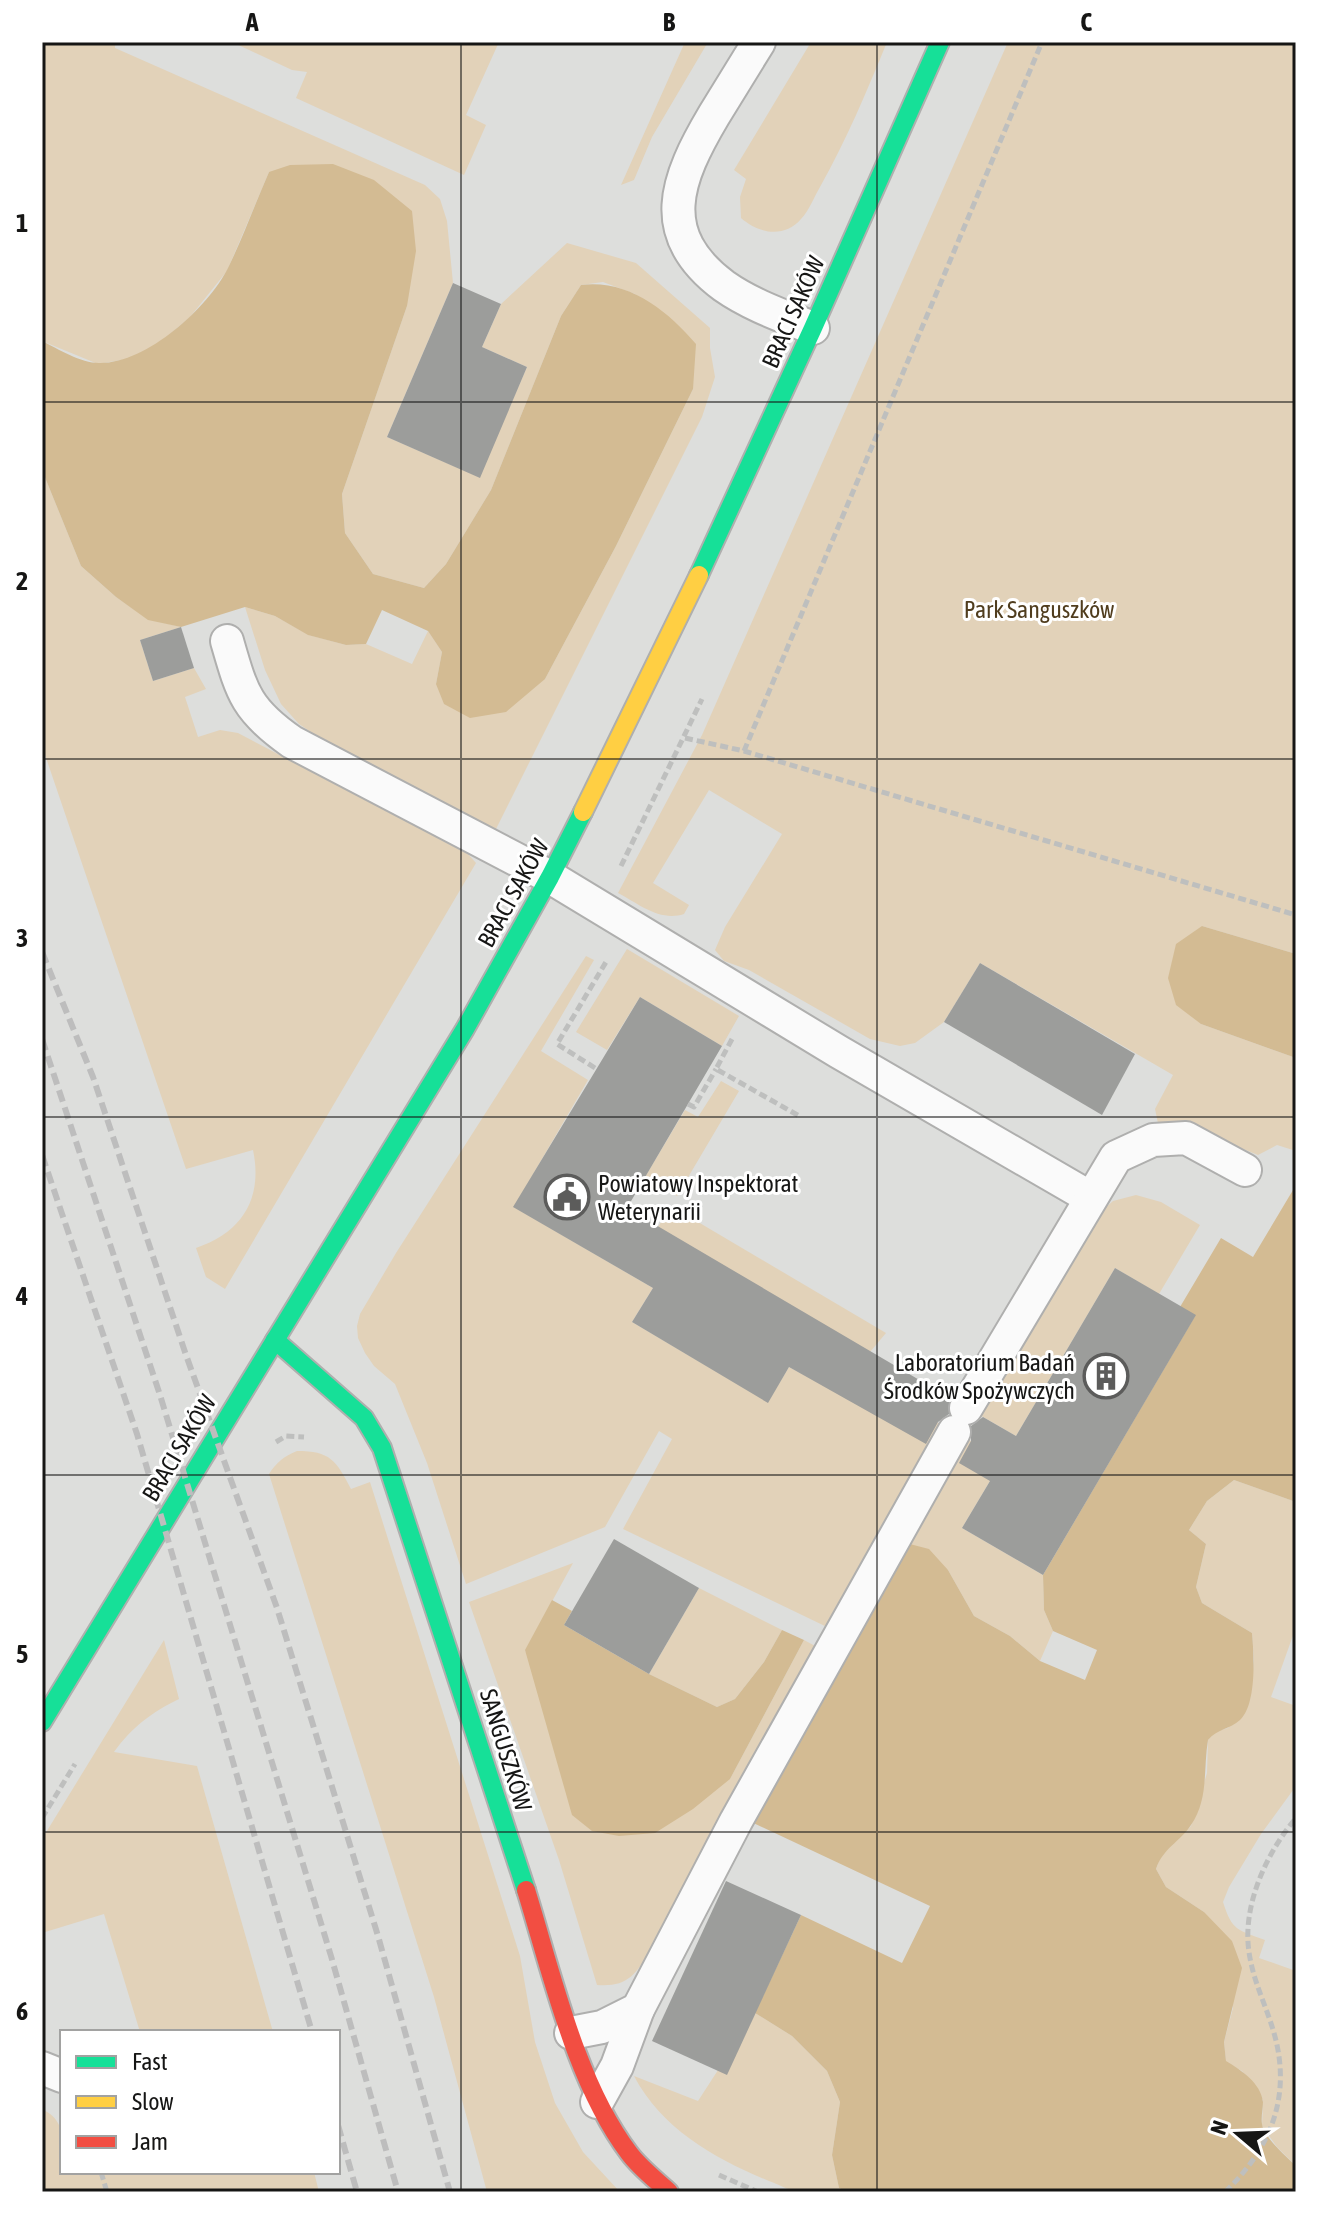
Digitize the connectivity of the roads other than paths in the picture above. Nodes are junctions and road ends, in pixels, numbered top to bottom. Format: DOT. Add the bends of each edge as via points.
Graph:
graph roads {
  1 [pos="759,42"];
  2 [pos="940,42"];
  3 [pos="813,328"];
  4 [pos="227,641"];
  5 [pos="550,877"];
  6 [pos="1245,1170"];
  7 [pos="1091,1198"];
  8 [pos="275,1340"];
  9 [pos="42,1722"];
  10 [pos="638,2009"];
  11 [pos="571,2033"];
  12 [pos="597,2102"];
  13 [pos="669,2192"];
  1 -- 3 [label="lane" via="686,167 677,221 702,268 726,287"];
  2 -- 3 [label="street, BRACI SAKÓW"];
  3 -- 5 [label="street, BRACI SAKÓW" via="665,649"];
  4 -- 5 [label="lane" via="246,699 269,726"];
  5 -- 7 [label="lane"];
  5 -- 8 [label="street, BRACI SAKÓW" via="465,1029"];
  6 -- 7 [label="lane" via="1186,1138 1153,1140 1116,1157"];
  7 -- 10 [label="lane" via="751,1794"];
  8 -- 9 [label="street, BRACI SAKÓW"];
  8 -- 11 [label="street, SANGUSZKÓW" via="364,1418 382,1448"];
  10 -- 11 [label="lane" via="602,2027"];
  10 -- 12 [label="lane"];
  11 -- 12 [label="street, SANGUSZKÓW"];
  12 -- 13 [label="street, SANGUSZKÓW" via="630,2155"];
}
